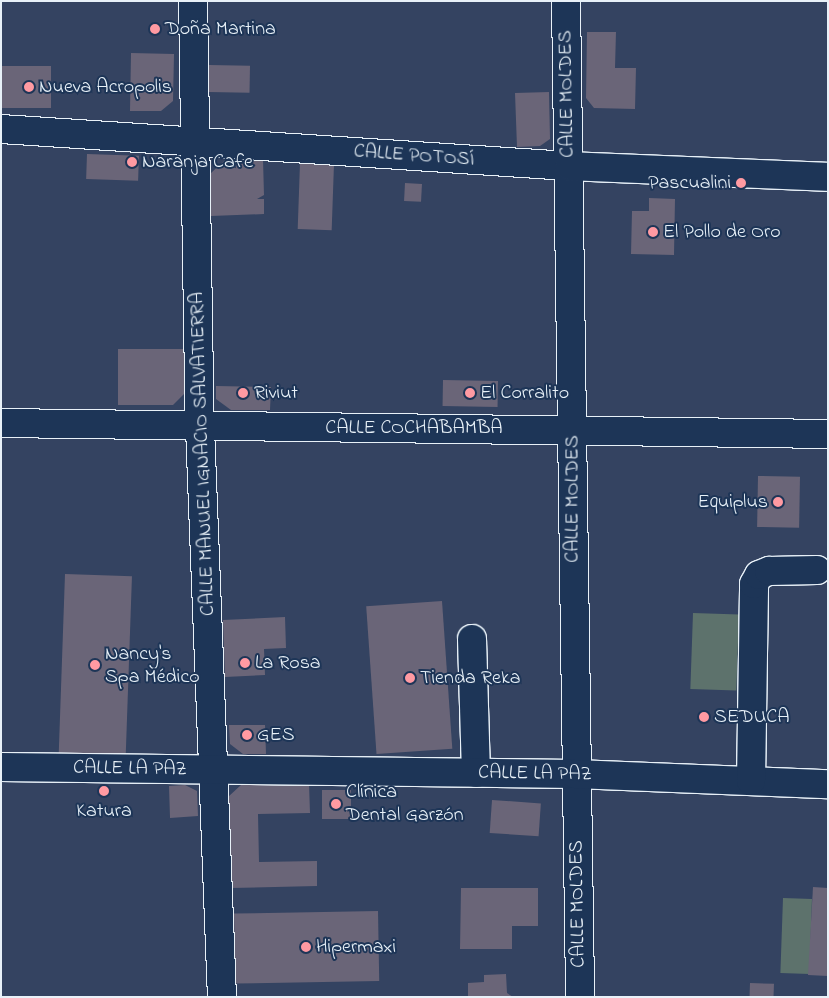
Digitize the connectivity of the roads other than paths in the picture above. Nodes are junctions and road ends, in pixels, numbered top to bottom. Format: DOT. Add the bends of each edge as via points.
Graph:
graph roads {
  1 [pos="193,1"];
  2 [pos="566,1"];
  3 [pos="1,129"];
  4 [pos="195,140"];
  5 [pos="569,166"];
  6 [pos="828,177"];
  7 [pos="1,423"];
  8 [pos="200,428"];
  9 [pos="572,428"];
  10 [pos="828,434"];
  11 [pos="817,570"];
  12 [pos="472,639"];
  13 [pos="1,767"];
  14 [pos="215,771"];
  15 [pos="476,773"];
  16 [pos="575,774"];
  17 [pos="751,781"];
  18 [pos="828,784"];
  19 [pos="222,997"];
  20 [pos="580,997"];
  1 -- 4 [label="street, CALLE MANUEL IGNACIO SALVATIERRA"];
  2 -- 5 [label="street, CALLE MOLDES"];
  3 -- 4 [label="street, CALLE POTOSÍ"];
  4 -- 5 [label="street, CALLE POTOSÍ"];
  4 -- 8 [label="street, CALLE MANUEL IGNACIO SALVATIERRA"];
  5 -- 6 [label="street, CALLE POTOSÍ"];
  5 -- 9 [label="street, CALLE MOLDES"];
  7 -- 8 [label="street, CALLE COCHABAMBA"];
  8 -- 9 [label="street, CALLE COCHABAMBA"];
  8 -- 14 [label="street, CALLE MANUEL IGNACIO SALVATIERRA"];
  9 -- 10 [label="street, CALLE COCHABAMBA"];
  9 -- 16 [label="street, CALLE MOLDES"];
  11 -- 17 [label="street" via="769,571 758,575 754,584"];
  12 -- 15 [label="street"];
  13 -- 14 [label="street, CALLE LA PAZ"];
  14 -- 15 [label="street, CALLE LA PAZ"];
  14 -- 19 [label="street, CALLE MANUEL IGNACIO SALVATIERRA"];
  15 -- 16 [label="street, CALLE LA PAZ"];
  16 -- 17 [label="street, CALLE LA PAZ"];
  16 -- 20 [label="street, CALLE MOLDES"];
  17 -- 18 [label="street, CALLE LA PAZ"];
}
